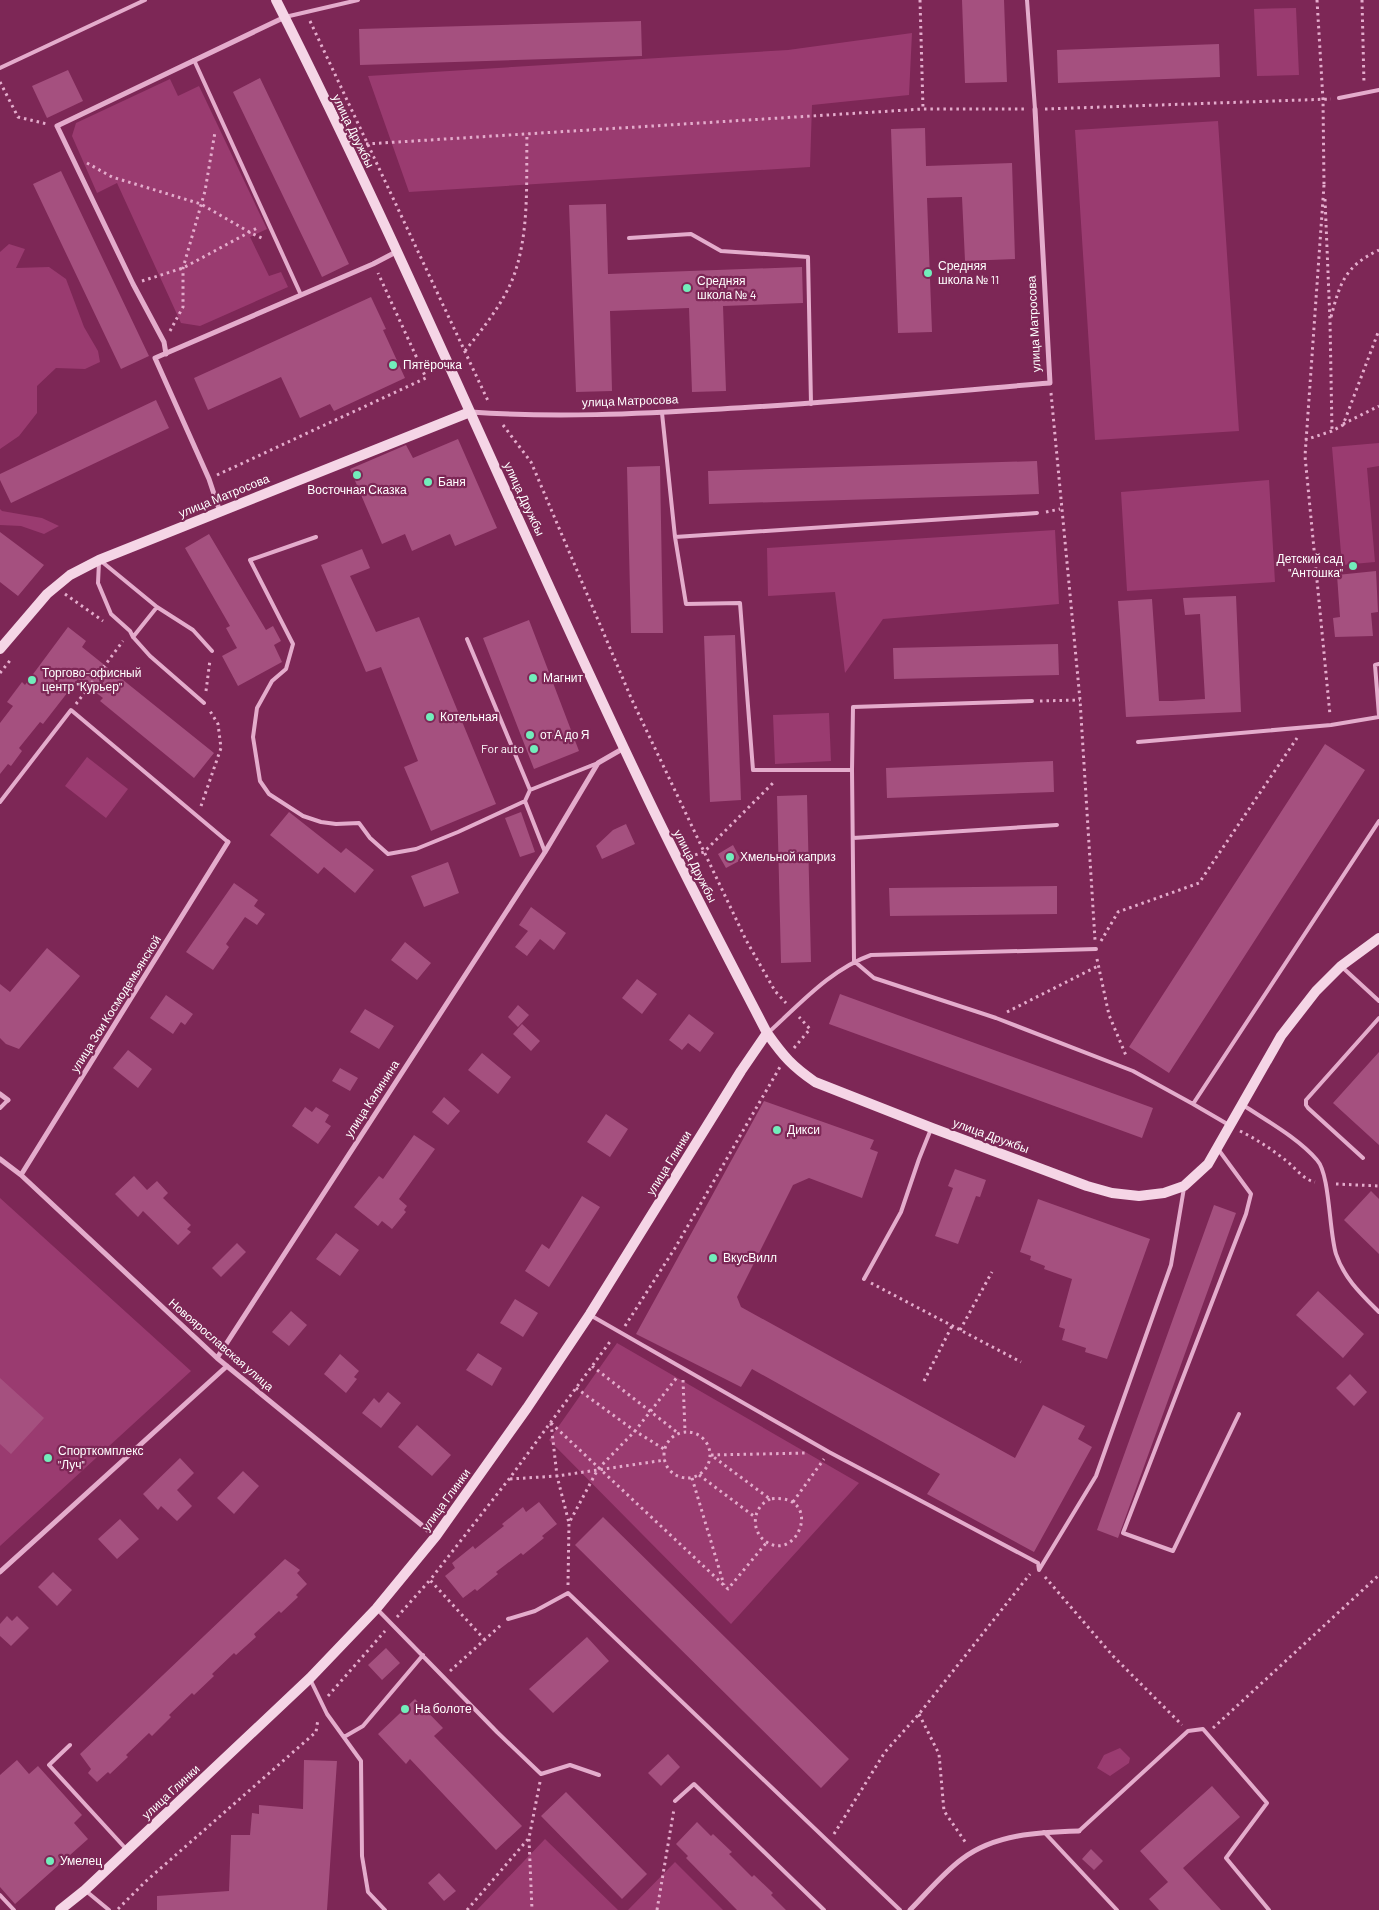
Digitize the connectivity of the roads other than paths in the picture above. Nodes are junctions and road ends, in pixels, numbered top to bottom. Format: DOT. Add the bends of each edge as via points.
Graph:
graph roads {
  1 [pos="144,0"];
  2 [pos="276,0"];
  3 [pos="358,0"];
  4 [pos="1027,0"];
  5 [pos="285,17"];
  6 [pos="194,60"];
  7 [pos="0,68"];
  8 [pos="1379,90"];
  9 [pos="1339,98"];
  10 [pos="1035,109"];
  11 [pos="629,238"];
  12 [pos="398,251"];
  13 [pos="301,295"];
  14 [pos="166,354"];
  15 [pos="811,404"];
  16 [pos="470,412"];
  17 [pos="662,413"];
  18 [pos="220,513"];
  19 [pos="1037,513"];
  20 [pos="675,536"];
  21 [pos="316,538"];
  22 [pos="99,560"];
  23 [pos="157,607"];
  24 [pos="133,637"];
  25 [pos="467,639"];
  26 [pos="0,650"];
  27 [pos="212,651"];
  28 [pos="1379,664"];
  29 [pos="1032,701"];
  30 [pos="204,702"];
  31 [pos="1379,716"];
  32 [pos="1138,742"];
  33 [pos="624,748"];
  34 [pos="598,763"];
  35 [pos="852,770"];
  36 [pos="530,790"];
  37 [pos="524,801"];
  38 [pos="0,802"];
  39 [pos="1379,821"];
  40 [pos="1057,825"];
  41 [pos="854,838"];
  42 [pos="228,842"];
  43 [pos="545,852"];
  44 [pos="1379,938"];
  45 [pos="1096,949"];
  46 [pos="854,961"];
  47 [pos="1341,966"];
  48 [pos="1379,1001"];
  49 [pos="1379,1018"];
  50 [pos="767,1034"];
  51 [pos="0,1094"];
  52 [pos="8,1100"];
  53 [pos="1193,1104"];
  54 [pos="1243,1105"];
  55 [pos="0,1108"];
  56 [pos="1231,1126"];
  57 [pos="932,1128"];
  58 [pos="1218,1149"];
  59 [pos="1363,1158"];
  60 [pos="0,1159"];
  61 [pos="21,1176"];
  62 [pos="1184,1186"];
  63 [pos="864,1279"];
  64 [pos="1379,1312"];
  65 [pos="590,1314"];
  66 [pos="217,1358"];
  67 [pos="227,1366"];
  68 [pos="1239,1414"];
  69 [pos="436,1536"];
  70 [pos="0,1572"];
  71 [pos="376,1609"];
  72 [pos="508,1619"];
  73 [pos="423,1655"];
  74 [pos="310,1678"];
  75 [pos="344,1737"];
  76 [pos="70,1746"];
  77 [pos="599,1774"];
  78 [pos="675,1801"];
  79 [pos="1079,1831"];
  80 [pos="1044,1832"];
  81 [pos="127,1850"];
  82 [pos="85,1890"];
  83 [pos="0,1895"];
  84 [pos="14,1910"];
  85 [pos="60,1910"];
  86 [pos="110,1910"];
  87 [pos="385,1910"];
  88 [pos="824,1910"];
  89 [pos="900,1910"];
  90 [pos="910,1910"];
  91 [pos="1117,1910"];
  92 [pos="1269,1910"];
  1 -- 7 [label="lane"];
  2 -- 5 [label="street, улица Дружбы"];
  3 -- 5 [label="lane"];
  4 -- 10 [label="lane"];
  5 -- 6 [label="street"];
  5 -- 12 [label="street, улица Дружбы"];
  6 -- 13 [label="lane"];
  6 -- 14 [label="street" via="57,126 164,342"];
  8 -- 9 [label="lane"];
  10 -- 15 [label="street, улица Матросова" via="1050,383"];
  11 -- 15 [label="lane" via="691,234 721,251 808,257"];
  12 -- 13 [label="street"];
  12 -- 16 [label="street, улица Дружбы"];
  13 -- 14 [label="street"];
  14 -- 18 [label="street" via="155,358 209,479"];
  15 -- 17 [label="street, улица Матросова"];
  16 -- 17 [label="street, улица Матросова"];
  16 -- 18 [label="street, улица Матросова" via="275,488"];
  16 -- 33 [label="street, улица Дружбы"];
  17 -- 20 [label="lane"];
  18 -- 22 [label="street, улица Матросова"];
  19 -- 20 [label="lane"];
  20 -- 35 [label="lane" via="686,604 740,603 753,770"];
  21 -- 37 [label="lane" via="250,560 293,644 286,669 272,681 257,708 253,737 260,780 269,794 302,816 336,824 359,822 370,838 388,854 416,849"];
  22 -- 23 [label="lane"];
  22 -- 24 [label="lane" via="98,583 111,614"];
  22 -- 26 [label="street, улица Матросова" via="70,575 47,594"];
  23 -- 24 [label="lane"];
  23 -- 27 [label="lane" via="193,630"];
  24 -- 30 [label="lane" via="150,656"];
  25 -- 36 [label="lane"];
  28 -- 31 [label="lane" via="1375,665"];
  29 -- 35 [label="lane" via="853,707"];
  31 -- 32 [label="lane" via="1331,725"];
  33 -- 34 [label="street"];
  33 -- 50 [label="street, улица Дружбы" via="677,860"];
  34 -- 36 [label="lane"];
  34 -- 43 [label="street, улица Калинина"];
  35 -- 41 [label="lane"];
  36 -- 37 [label="lane"];
  37 -- 43 [label="lane"];
  38 -- 42 [label="lane" via="71,710"];
  39 -- 53 [label="lane"];
  40 -- 41 [label="lane"];
  41 -- 46 [label="lane"];
  42 -- 61 [label="street, улица Зои Космодемьянской"];
  43 -- 66 [label="street, улица Калинина"];
  44 -- 47 [label="street, улица Дружбы"];
  45 -- 46 [label="lane" via="871,955"];
  46 -- 50 [label="lane"];
  46 -- 53 [label="lane" via="874,978 996,1018 1132,1071"];
  47 -- 48 [label="lane"];
  47 -- 54 [label="street, улица Дружбы" via="1281,1036"];
  49 -- 59 [label="lane" via="1306,1100 1308,1108"];
  50 -- 57 [label="street, улица Дружбы" via="785,1059 815,1082"];
  50 -- 65 [label="street, улица Глинки"];
  51 -- 52 [label="street"];
  52 -- 55 [label="lane"];
  53 -- 56 [label="lane"];
  54 -- 56 [label="street, улица Дружбы"];
  54 -- 64 [label="lane" via="1288,1135 1319,1161 1326,1183 1336,1255 1349,1282"];
  56 -- 58 [label="street, улица Дружбы"];
  57 -- 62 [label="street, улица Дружбы" via="1112,1193 1139,1196"];
  57 -- 63 [label="lane" via="901,1212"];
  58 -- 62 [label="street, улица Дружбы" via="1208,1164"];
  58 -- 68 [label="lane" via="1251,1194 1123,1533 1173,1552"];
  60 -- 61 [label="street, Новоярославская улица"];
  61 -- 66 [label="street, Новоярославская улица"];
  62 -- 65 [label="lane" via="1171,1265 1096,1476 1039,1570 1038,1563 829,1452"];
  65 -- 69 [label="street, улица Глинки"];
  66 -- 67 [label="street, Новоярославская улица"];
  67 -- 69 [label="street, Новоярославская улица"];
  67 -- 70 [label="street"];
  69 -- 71 [label="street, улица Глинки"];
  71 -- 73 [label="lane"];
  71 -- 74 [label="street, улица Глинки"];
  72 -- 89 [label="lane" via="534,1612 568,1593"];
  73 -- 75 [label="lane" via="363,1726"];
  73 -- 77 [label="lane" via="541,1774 570,1766"];
  74 -- 75 [label="lane" via="327,1714"];
  74 -- 81 [label="street, улица Глинки"];
  75 -- 87 [label="lane" via="361,1761 362,1856 368,1892"];
  76 -- 81 [label="lane" via="49,1765"];
  78 -- 88 [label="lane" via="694,1784"];
  79 -- 80 [label="street"];
  79 -- 92 [label="lane" via="1188,1731 1203,1729 1267,1803 1226,1858"];
  80 -- 90 [label="street" via="1002,1839 973,1852 941,1878"];
  80 -- 91 [label="lane"];
  81 -- 82 [label="street, улица Глинки"];
  82 -- 85 [label="street, улица Глинки"];
  82 -- 86 [label="lane"];
  83 -- 84 [label="lane"];
}
